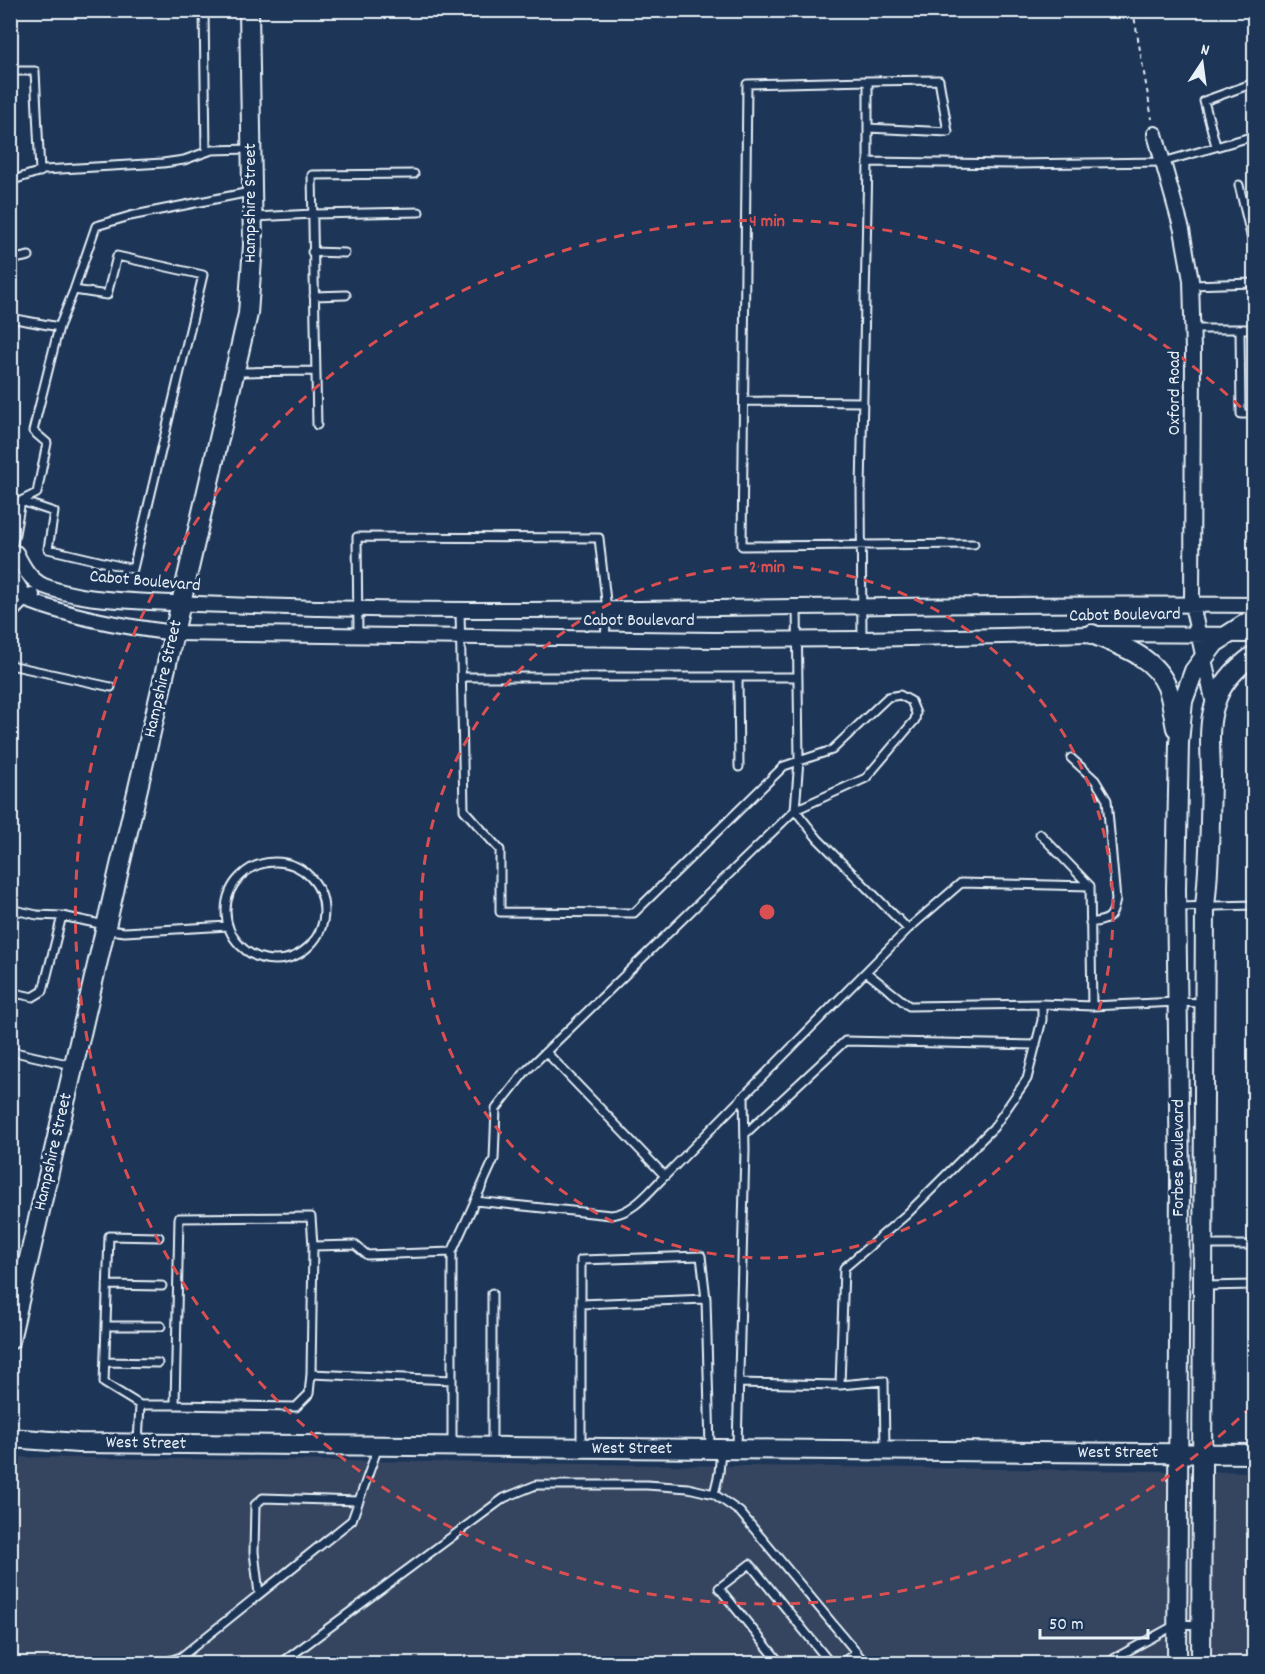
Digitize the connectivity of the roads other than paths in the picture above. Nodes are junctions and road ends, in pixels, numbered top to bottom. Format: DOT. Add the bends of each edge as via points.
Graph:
graph roads {
  1 [pos="204,10"];
  2 [pos="249,10"];
  3 [pos="10,72"];
  4 [pos="868,81"];
  5 [pos="1254,83"];
  6 [pos="868,128"];
  7 [pos="1155,134"];
  8 [pos="1254,136"];
  9 [pos="1216,146"];
  10 [pos="251,149"];
  11 [pos="206,152"];
  12 [pos="867,162"];
  13 [pos="1163,162"];
  14 [pos="40,172"];
  15 [pos="414,174"];
  16 [pos="10,181"];
  17 [pos="1239,185"];
  18 [pos="252,192"];
  19 [pos="419,212"];
  20 [pos="313,213"];
  21 [pos="252,218"];
  22 [pos="1254,248"];
  23 [pos="312,252"];
  24 [pos="345,253"];
  25 [pos="29,256"];
  26 [pos="10,260"];
  27 [pos="1254,283"];
  28 [pos="1191,285"];
  29 [pos="74,290"];
  30 [pos="346,295"];
  31 [pos="314,296"];
  32 [pos="10,318"];
  33 [pos="59,327"];
  34 [pos="1193,329"];
  35 [pos="1240,329"];
  36 [pos="1254,329"];
  37 [pos="315,371"];
  38 [pos="236,372"];
  39 [pos="744,402"];
  40 [pos="862,402"];
  41 [pos="1254,414"];
  42 [pos="317,424"];
  43 [pos="21,501"];
  44 [pos="974,544"];
  45 [pos="861,546"];
  46 [pos="10,556"];
  47 [pos="10,573"];
  48 [pos="42,585"];
  49 [pos="27,600"];
  50 [pos="182,604"];
  51 [pos="1192,604"];
  52 [pos="1254,605"];
  53 [pos="862,606"];
  54 [pos="797,607"];
  55 [pos="357,609"];
  56 [pos="460,610"];
  57 [pos="607,610"];
  58 [pos="10,617"];
  59 [pos="1254,618"];
  60 [pos="175,633"];
  61 [pos="1092,634"];
  62 [pos="1198,634"];
  63 [pos="1228,634"];
  64 [pos="1254,634"];
  65 [pos="358,635"];
  66 [pos="462,637"];
  67 [pos="605,639"];
  68 [pos="797,639"];
  69 [pos="862,639"];
  70 [pos="1254,655"];
  71 [pos="1203,657"];
  72 [pos="10,665"];
  73 [pos="463,677"];
  74 [pos="738,677"];
  75 [pos="797,677"];
  76 [pos="111,687"];
  77 [pos="1214,704"];
  78 [pos="1179,743"];
  79 [pos="1071,758"];
  80 [pos="799,760"];
  81 [pos="739,767"];
  82 [pos="795,810"];
  83 [pos="1040,834"];
  84 [pos="1090,886"];
  85 [pos="1254,905"];
  86 [pos="1205,906"];
  87 [pos="1176,907"];
  88 [pos="10,909"];
  89 [pos="62,916"];
  90 [pos="1090,922"];
  91 [pos="228,926"];
  92 [pos="106,928"];
  93 [pos="908,929"];
  94 [pos="866,972"];
  95 [pos="10,992"];
  96 [pos="1177,1002"];
  97 [pos="1206,1003"];
  98 [pos="1042,1004"];
  99 [pos="1092,1006"];
  100 [pos="1036,1045"];
  101 [pos="10,1052"];
  102 [pos="546,1052"];
  103 [pos="74,1066"];
  104 [pos="744,1096"];
  105 [pos="745,1134"];
  106 [pos="665,1176"];
  107 [pos="475,1201"];
  108 [pos="159,1237"];
  109 [pos="1202,1245"];
  110 [pos="1254,1245"];
  111 [pos="313,1246"];
  112 [pos="452,1252"];
  113 [pos="1179,1272"];
  114 [pos="1202,1279"];
  115 [pos="107,1285"];
  116 [pos="162,1286"];
  117 [pos="1254,1286"];
  118 [pos="492,1293"];
  119 [pos="706,1299"];
  120 [pos="581,1304"];
  121 [pos="106,1326"];
  122 [pos="161,1326"];
  123 [pos="10,1340"];
  124 [pos="105,1362"];
  125 [pos="158,1363"];
  126 [pos="311,1374"];
  127 [pos="452,1380"];
  128 [pos="739,1383"];
  129 [pos="840,1385"];
  130 [pos="140,1405"];
  131 [pos="175,1405"];
  132 [pos="10,1438"];
  133 [pos="138,1443"];
  134 [pos="378,1447"];
  135 [pos="452,1448"];
  136 [pos="492,1448"];
  137 [pos="581,1449"];
  138 [pos="723,1450"];
  139 [pos="885,1452"];
  140 [pos="1178,1454"];
  141 [pos="1201,1454"];
  142 [pos="1254,1454"];
  143 [pos="714,1494"];
  144 [pos="359,1501"];
  145 [pos="259,1594"];
  146 [pos="1177,1624"];
  147 [pos="1201,1625"];
  148 [pos="856,1652"];
  149 [pos="1116,1661"];
  150 [pos="160,1664"];
  151 [pos="280,1664"];
  152 [pos="781,1664"];
  153 [pos="831,1664"];
  154 [pos="842,1664"];
  155 [pos="866,1664"];
  156 [pos="1109,1664"];
  157 [pos="1177,1664"];
  158 [pos="1201,1664"];
  1 -- 11 [label="lane"];
  2 -- 10 [label="street, Hampshire Street"];
  3 -- 14 [label="lane" via="35,71"];
  4 -- 6 [label="lane"];
  4 -- 6 [label="lane" via="939,80 948,132"];
  4 -- 39 [label="lane" via="747,84"];
  5 -- 9 [label="lane" via="1204,101"];
  6 -- 12 [label="lane"];
  7 -- 13 [label="street, Oxford Road"];
  8 -- 9 [label="lane"];
  9 -- 13 [label="lane"];
  10 -- 11 [label="lane"];
  10 -- 18 [label="street, Hampshire Street"];
  11 -- 14 [label="lane" via="163,163"];
  12 -- 13 [label="lane"];
  12 -- 40 [label="lane"];
  13 -- 28 [label="street, Oxford Road" via="1183,236"];
  14 -- 16 [label="lane"];
  15 -- 20 [label="lane" via="312,176"];
  17 -- 22 [label="lane"];
  18 -- 21 [label="street, Hampshire Street"];
  18 -- 29 [label="lane" via="96,226"];
  19 -- 20 [label="lane"];
  20 -- 21 [label="lane"];
  20 -- 23 [label="lane"];
  21 -- 38 [label="street, Hampshire Street" via="248,314"];
  23 -- 24 [label="lane"];
  23 -- 31 [label="lane"];
  25 -- 26 [label="lane"];
  27 -- 28 [label="lane"];
  28 -- 34 [label="street, Oxford Road"];
  29 -- 33 [label="lane"];
  29 -- 43 [label="lane" via="106,295 117,256 203,275 133,569 48,549 54,512"];
  30 -- 31 [label="lane"];
  31 -- 37 [label="lane"];
  32 -- 33 [label="lane"];
  33 -- 43 [label="lane" via="33,431 47,443 42,472 37,493"];
  34 -- 35 [label="lane"];
  34 -- 51 [label="street, Oxford Road"];
  35 -- 36 [label="lane"];
  35 -- 41 [label="lane" via="1241,414"];
  37 -- 38 [label="lane"];
  37 -- 42 [label="lane"];
  38 -- 50 [label="street, Hampshire Street"];
  39 -- 40 [label="lane"];
  39 -- 45 [label="lane" via="742,546"];
  40 -- 45 [label="lane"];
  43 -- 46 [label="lane"];
  44 -- 45 [label="lane"];
  45 -- 53 [label="lane"];
  46 -- 48 [label="street" via="16,553 27,572"];
  47 -- 49 [label="street"];
  48 -- 49 [label="street"];
  48 -- 50 [label="street, Cabot Boulevard" via="111,600"];
  49 -- 58 [label="lane"];
  49 -- 60 [label="street, Cabot Boulevard" via="65,613"];
  50 -- 55 [label="street, Cabot Boulevard"];
  50 -- 60 [label="street, Hampshire Street"];
  51 -- 52 [label="street, Cabot Boulevard"];
  51 -- 53 [label="street, Cabot Boulevard"];
  51 -- 62 [label="street, Oxford Road"];
  53 -- 54 [label="street, Cabot Boulevard"];
  53 -- 69 [label="lane"];
  54 -- 57 [label="street, Cabot Boulevard"];
  54 -- 68 [label="lane"];
  55 -- 56 [label="street, Cabot Boulevard"];
  55 -- 57 [label="lane" via="357,537 599,538"];
  55 -- 65 [label="lane"];
  56 -- 57 [label="street, Cabot Boulevard"];
  56 -- 66 [label="lane"];
  57 -- 67 [label="lane"];
  59 -- 63 [label="street, Forbes Boulevard"];
  60 -- 65 [label="street, Cabot Boulevard"];
  60 -- 92 [label="street, Hampshire Street"];
  61 -- 62 [label="street, Cabot Boulevard"];
  61 -- 69 [label="street, Cabot Boulevard"];
  61 -- 78 [label="street" via="1134,651 1159,674 1167,688"];
  62 -- 63 [label="street, Cabot Boulevard"];
  62 -- 71 [label="street, Oxford Road"];
  63 -- 64 [label="street, Cabot Boulevard"];
  63 -- 71 [label="street, Forbes Boulevard"];
  65 -- 66 [label="street, Cabot Boulevard"];
  66 -- 67 [label="street, Cabot Boulevard"];
  66 -- 73 [label="lane"];
  67 -- 68 [label="street, Cabot Boulevard"];
  68 -- 69 [label="street, Cabot Boulevard"];
  68 -- 75 [label="lane"];
  70 -- 77 [label="street, Forbes Boulevard" via="1233,672"];
  71 -- 77 [label="street, Forbes Boulevard"];
  71 -- 78 [label="street, Forbes Boulevard" via="1183,701"];
  72 -- 76 [label="lane"];
  73 -- 74 [label="lane"];
  73 -- 80 [label="lane" via="464,810 500,850 500,912 634,913 784,766"];
  74 -- 75 [label="lane"];
  74 -- 81 [label="lane"];
  75 -- 80 [label="lane"];
  77 -- 86 [label="street, Forbes Boulevard" via="1210,863"];
  78 -- 87 [label="street, Forbes Boulevard"];
  79 -- 90 [label="lane" via="1095,780 1107,800 1116,900 1114,913 1107,920"];
  80 -- 82 [label="lane"];
  80 -- 82 [label="lane" via="832,750 888,697 900,695 915,707 912,726 866,778"];
  82 -- 93 [label="lane" via="818,839"];
  82 -- 102 [label="lane"];
  83 -- 84 [label="lane"];
  84 -- 90 [label="lane"];
  84 -- 93 [label="lane" via="961,884"];
  85 -- 86 [label="lane"];
  86 -- 87 [label="lane"];
  86 -- 97 [label="street, Forbes Boulevard"];
  87 -- 96 [label="street, Forbes Boulevard"];
  88 -- 89 [label="lane"];
  89 -- 92 [label="lane"];
  89 -- 95 [label="lane" via="43,991 33,998"];
  90 -- 99 [label="lane"];
  91 -- 91 [label="lane" via="241,946 256,956 274,960 298,954 316,938 321,926 323,908 319,891 312,880 293,866 257,866 246,871 230,890"];
  91 -- 92 [label="lane" via="125,932"];
  92 -- 103 [label="street, Hampshire Street"];
  93 -- 94 [label="lane"];
  94 -- 98 [label="lane" via="909,1006"];
  94 -- 104 [label="lane"];
  96 -- 97 [label="lane"];
  96 -- 99 [label="lane"];
  96 -- 113 [label="street, Forbes Boulevard"];
  97 -- 109 [label="street, Forbes Boulevard"];
  98 -- 99 [label="lane"];
  98 -- 100 [label="lane"];
  100 -- 105 [label="lane" via="845,1041"];
  100 -- 129 [label="lane" via="1027,1079 994,1126 907,1214 844,1268"];
  101 -- 103 [label="lane"];
  102 -- 106 [label="lane"];
  102 -- 107 [label="lane" via="496,1109 494,1159"];
  103 -- 123 [label="street, Hampshire Street"];
  104 -- 105 [label="lane"];
  104 -- 106 [label="lane"];
  105 -- 128 [label="lane"];
  106 -- 107 [label="lane" via="621,1214"];
  107 -- 112 [label="lane"];
  108 -- 115 [label="lane" via="109,1236"];
  109 -- 110 [label="lane"];
  109 -- 114 [label="street, Forbes Boulevard"];
  111 -- 112 [label="lane" via="355,1245 367,1255"];
  111 -- 126 [label="lane"];
  111 -- 131 [label="lane" via="311,1216 179,1218"];
  112 -- 127 [label="lane"];
  113 -- 114 [label="lane"];
  113 -- 140 [label="street, Forbes Boulevard"];
  114 -- 117 [label="lane"];
  114 -- 141 [label="street, Forbes Boulevard"];
  115 -- 116 [label="lane"];
  115 -- 121 [label="lane"];
  118 -- 136 [label="lane"];
  119 -- 120 [label="lane"];
  119 -- 120 [label="lane" via="700,1256 581,1260"];
  119 -- 138 [label="lane"];
  120 -- 137 [label="lane"];
  121 -- 122 [label="lane"];
  121 -- 124 [label="lane"];
  124 -- 125 [label="lane"];
  124 -- 130 [label="lane" via="104,1383"];
  126 -- 127 [label="lane"];
  126 -- 131 [label="lane" via="309,1394 296,1407"];
  127 -- 135 [label="lane"];
  128 -- 129 [label="lane"];
  128 -- 138 [label="lane"];
  129 -- 139 [label="lane" via="884,1381"];
  130 -- 131 [label="lane"];
  130 -- 133 [label="lane"];
  132 -- 133 [label="street, West Street"];
  133 -- 134 [label="street, West Street"];
  134 -- 135 [label="street, West Street"];
  134 -- 144 [label="lane"];
  135 -- 136 [label="street, West Street"];
  136 -- 137 [label="street, West Street"];
  137 -- 138 [label="street, West Street"];
  138 -- 139 [label="street, West Street"];
  138 -- 143 [label="lane"];
  139 -- 140 [label="street, West Street"];
  140 -- 141 [label="street, West Street"];
  140 -- 146 [label="street, Forbes Boulevard"];
  141 -- 142 [label="street, West Street"];
  141 -- 147 [label="street, Forbes Boulevard"];
  143 -- 148 [label="lane" via="740,1512"];
  143 -- 151 [label="lane" via="647,1485 536,1485 504,1498"];
  144 -- 145 [label="lane" via="352,1520"];
  144 -- 145 [label="lane" via="263,1498 255,1505 254,1552"];
  145 -- 150 [label="lane" via="182,1657"];
  146 -- 147 [label="lane"];
  146 -- 149 [label="lane"];
  146 -- 157 [label="street, Forbes Boulevard"];
  147 -- 158 [label="street, Forbes Boulevard"];
  148 -- 154 [label="lane"];
  148 -- 155 [label="lane"];
  149 -- 156 [label="lane"];
  152 -- 153 [label="lane" via="718,1588 750,1564"];
}
